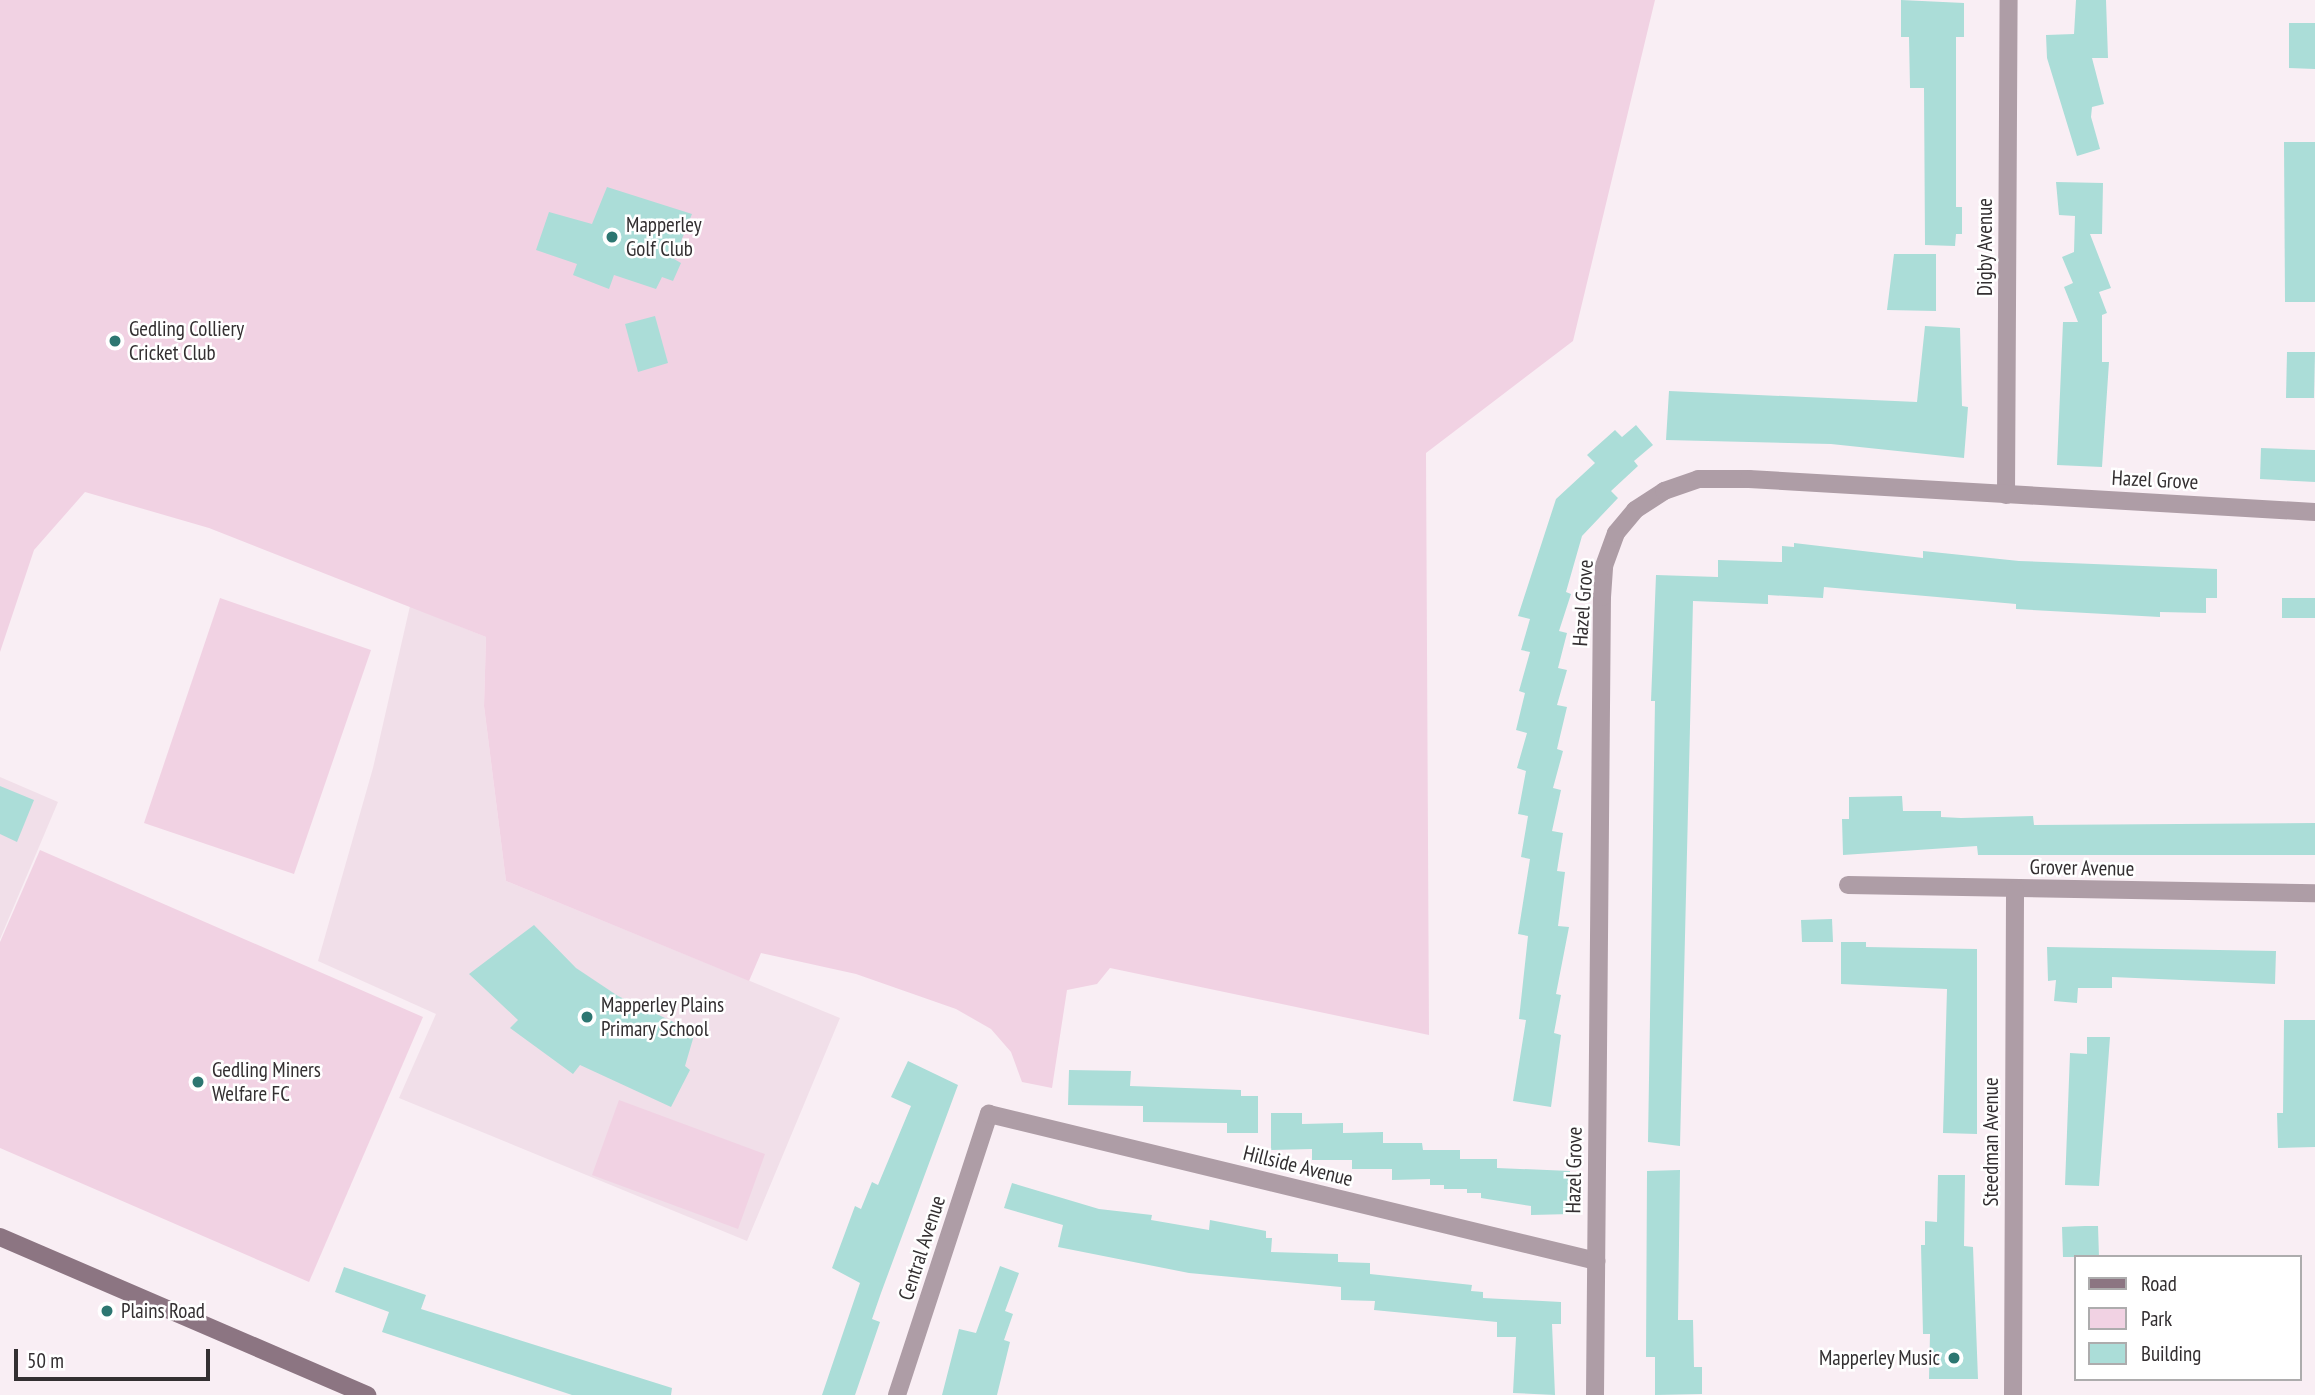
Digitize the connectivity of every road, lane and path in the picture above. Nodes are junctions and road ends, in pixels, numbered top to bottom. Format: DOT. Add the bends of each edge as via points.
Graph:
graph roads {
  1 [pos="2009,0"];
  2 [pos="2006,495"];
  3 [pos="2315,512"];
  4 [pos="1848,885"];
  5 [pos="2015,890"];
  6 [pos="2315,893"];
  7 [pos="989,1114"];
  8 [pos="0,1237"];
  9 [pos="1596,1261"];
  10 [pos="367,1395"];
  11 [pos="897,1395"];
  12 [pos="1595,1395"];
  13 [pos="2013,1395"];
  1 -- 2 [label="street, Digby Avenue"];
  2 -- 3 [label="street, Hazel Grove"];
  2 -- 9 [label="street, Hazel Grove" via="1698,480 1664,491 1635,510 1616,533 1604,566 1602,597"];
  4 -- 5 [label="street, Grover Avenue"];
  5 -- 6 [label="street, Grover Avenue"];
  5 -- 13 [label="street, Steedman Avenue"];
  7 -- 9 [label="street, Hillside Avenue"];
  7 -- 11 [label="street, Central Avenue"];
  8 -- 10 [label="main road"];
  9 -- 12 [label="street, Hazel Grove"];
}
